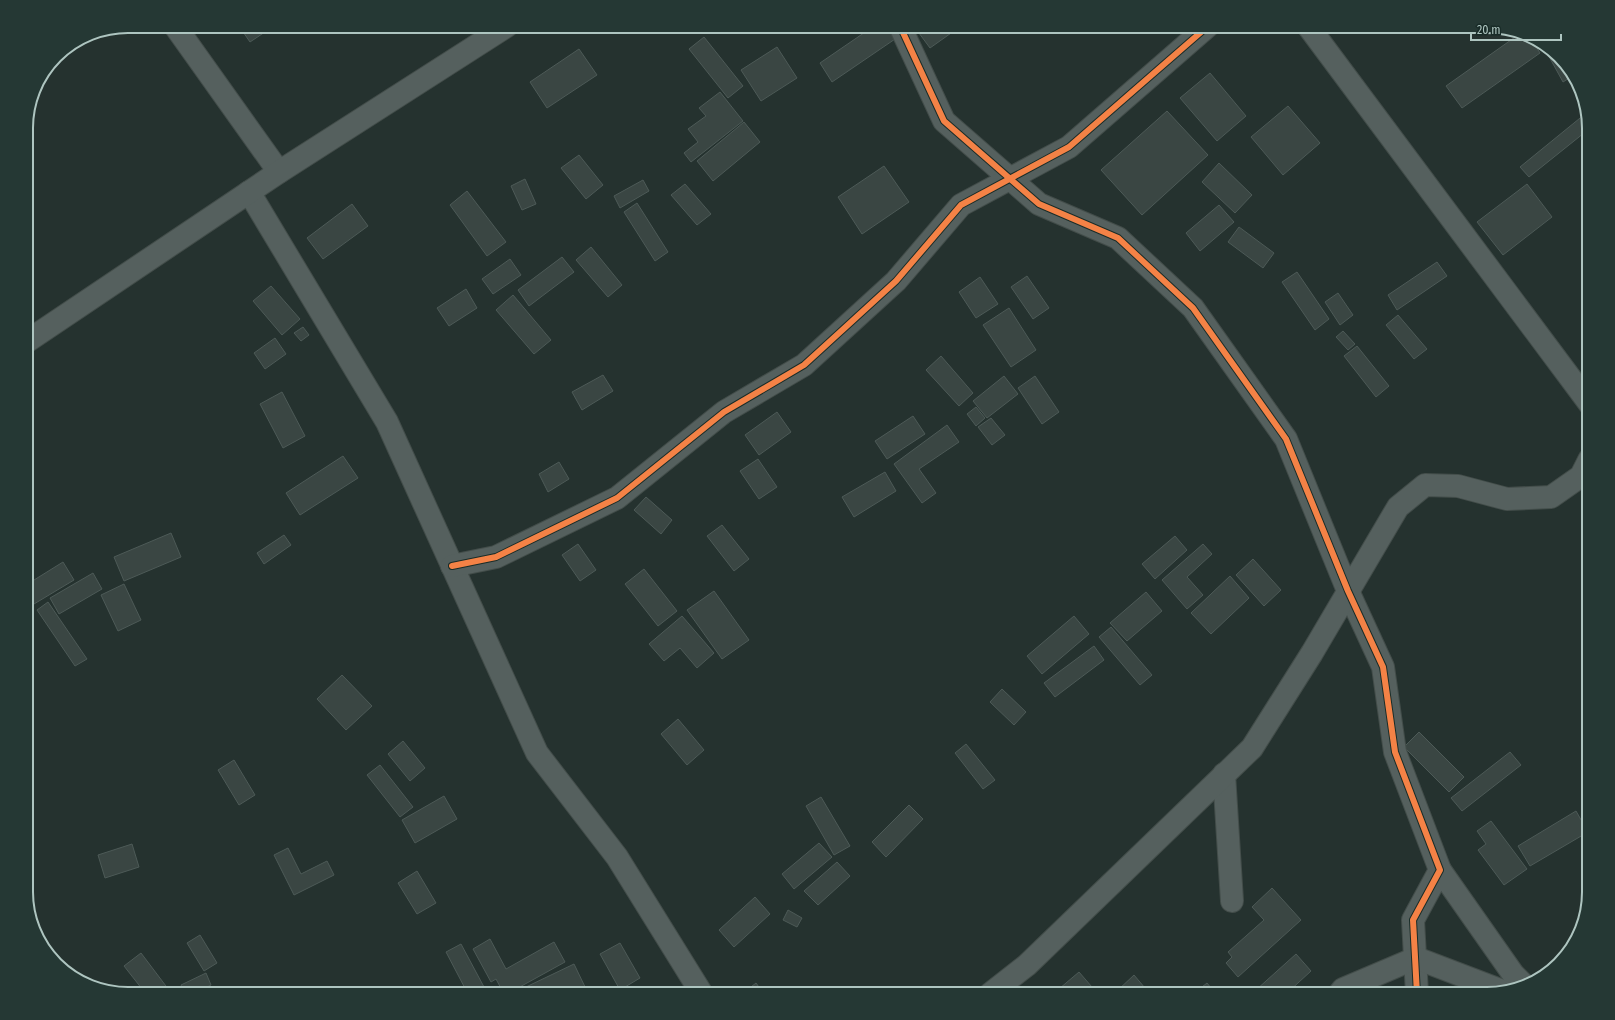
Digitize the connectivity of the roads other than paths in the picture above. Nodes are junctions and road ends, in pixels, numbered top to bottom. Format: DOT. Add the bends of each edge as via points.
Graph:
graph roads {
  1 [pos="180,33"];
  2 [pos="495,33"];
  3 [pos="903,33"];
  4 [pos="1200,33"];
  5 [pos="1313,33"];
  6 [pos="279,172"];
  7 [pos="1010,179"];
  8 [pos="249,192"];
  9 [pos="33,337"];
  10 [pos="1582,395"];
  11 [pos="1582,474"];
  12 [pos="452,566"];
  13 [pos="1348,592"];
  14 [pos="1224,774"];
  15 [pos="1440,870"];
  16 [pos="1232,901"];
  17 [pos="1416,958"];
  18 [pos="1520,981"];
  19 [pos="698,987"];
  20 [pos="999,987"];
  21 [pos="1348,987"];
  22 [pos="1417,987"];
  23 [pos="1491,987"];
  1 -- 6 [label="street"];
  2 -- 6 [label="street"];
  3 -- 7 [label="street" via="944,121"];
  4 -- 7 [label="street" via="1069,147"];
  5 -- 10 [label="street"];
  6 -- 8 [label="street"];
  7 -- 12 [label="street" via="961,205 896,281 804,365 724,412 617,498 496,557"];
  7 -- 13 [label="street" via="1039,204 1118,238 1193,308 1286,439"];
  8 -- 9 [label="street"];
  8 -- 12 [label="street" via="387,422"];
  11 -- 13 [label="street" via="1551,497 1507,499 1458,486 1425,485 1398,507"];
  12 -- 19 [label="street" via="537,753 617,857"];
  13 -- 14 [label="street" via="1252,748"];
  13 -- 15 [label="street" via="1383,667 1395,752"];
  14 -- 16 [label="street"];
  14 -- 20 [label="street" via="1027,965"];
  15 -- 17 [label="street" via="1414,920"];
  15 -- 18 [label="street"];
  17 -- 21 [label="street"];
  17 -- 22 [label="street"];
  17 -- 23 [label="street"];
}
